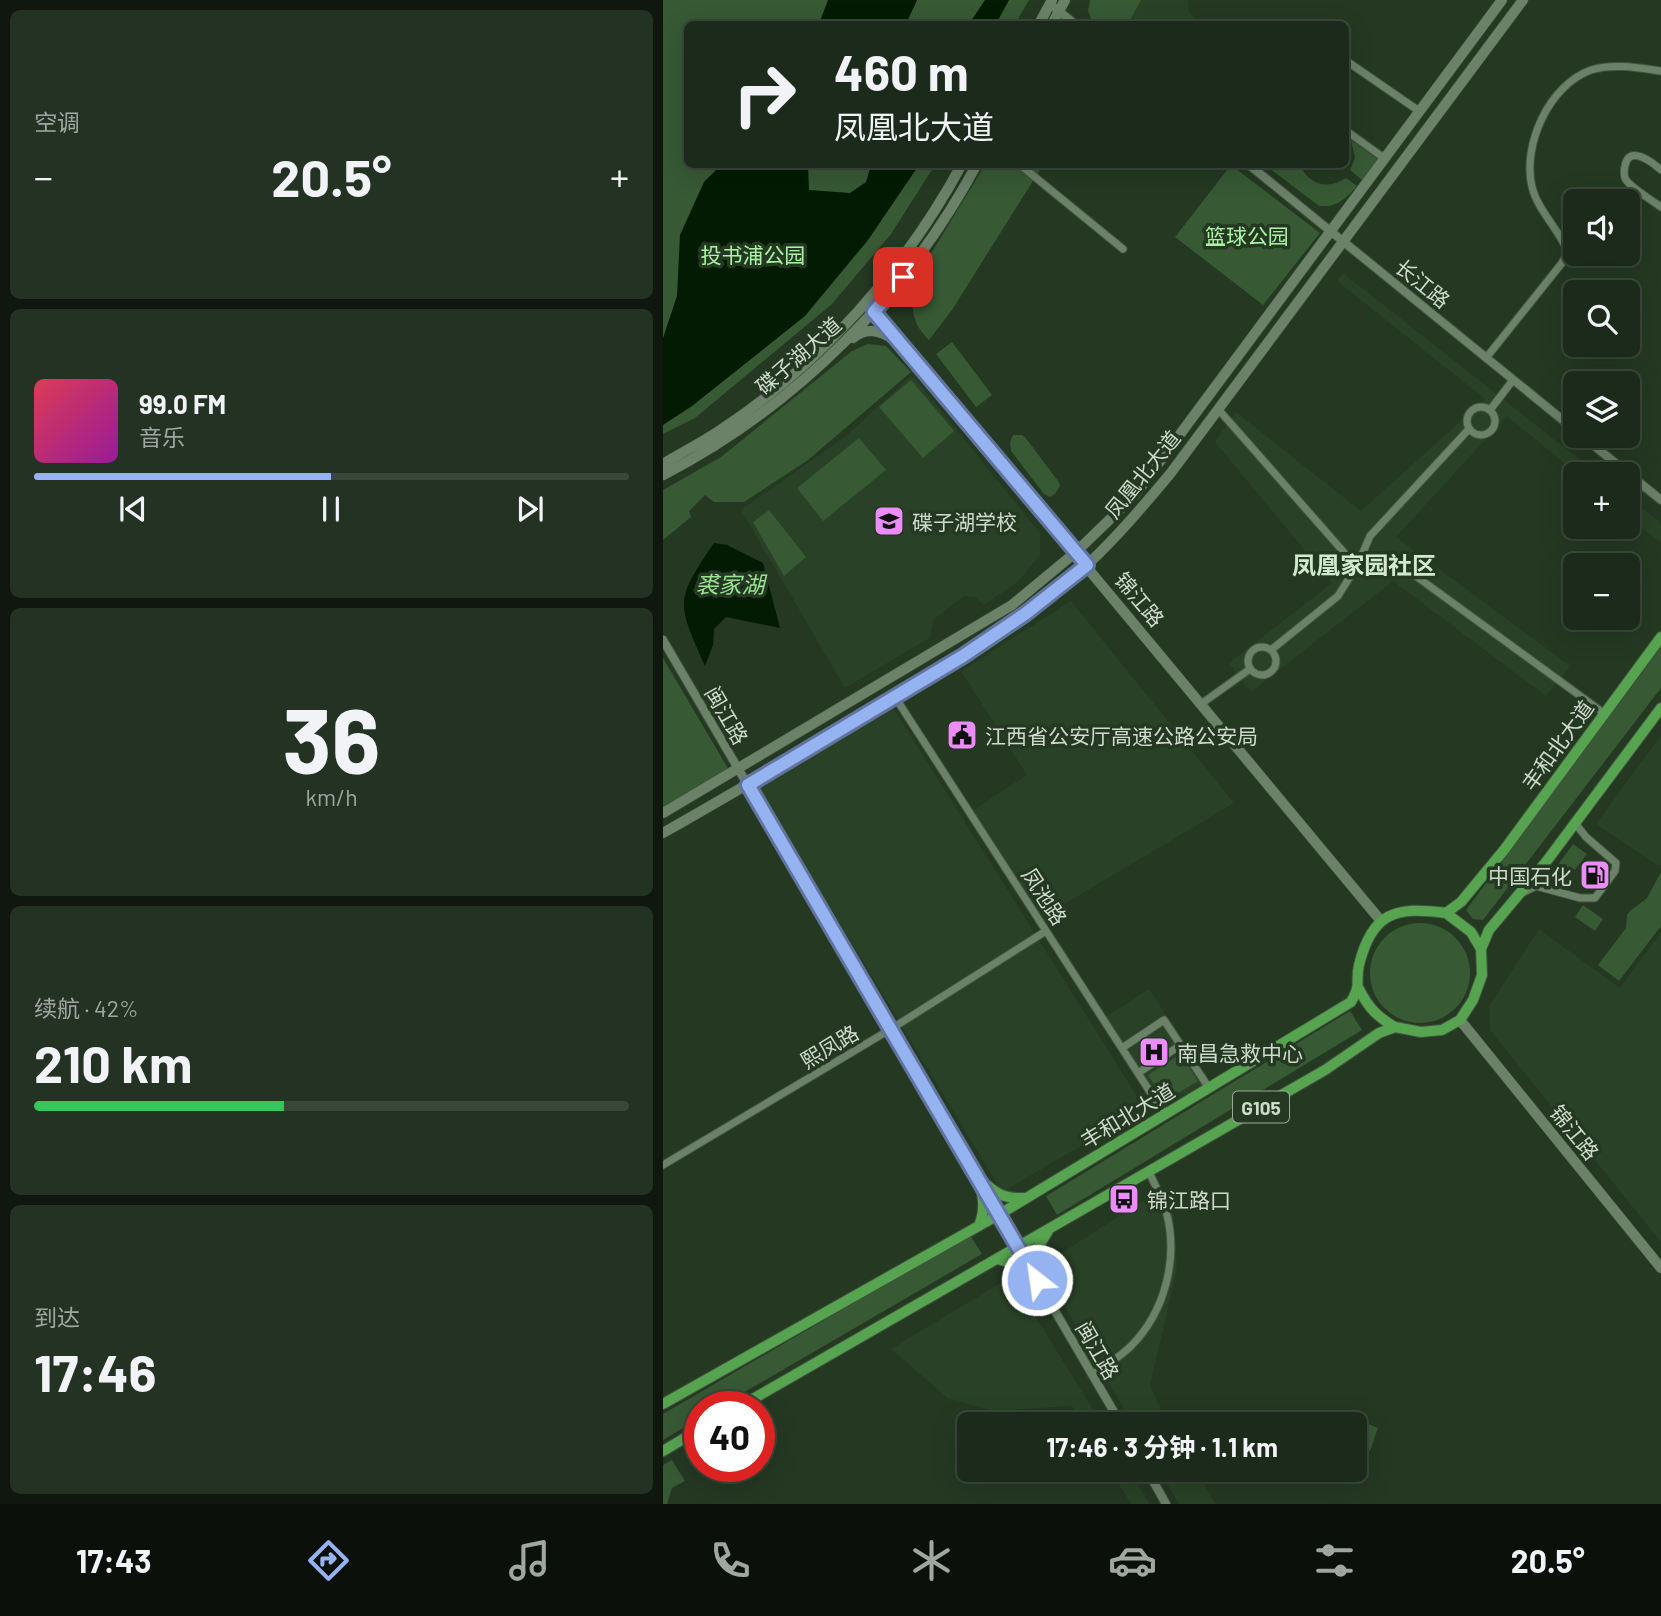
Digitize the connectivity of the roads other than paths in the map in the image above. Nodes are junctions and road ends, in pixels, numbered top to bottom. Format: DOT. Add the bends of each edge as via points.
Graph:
graph roads {
  1 [pos="1065,0"];
  2 [pos="1502,0"];
  3 [pos="1522,0"];
  4 [pos="1051,2"];
  5 [pos="1059,12"];
  6 [pos="1041,21"];
  7 [pos="1054,21"];
  8 [pos="1071,21"];
  9 [pos="1349,63"];
  10 [pos="1661,71"];
  11 [pos="1419,111"];
  12 [pos="1349,133"];
  13 [pos="1384,158"];
  14 [pos="960,168"];
  15 [pos="975,168"];
  16 [pos="1024,168"];
  17 [pos="1253,168"];
  18 [pos="1661,170"];
  19 [pos="1661,207"];
  20 [pos="1329,230"];
  21 [pos="1343,241"];
  22 [pos="1123,249"];
  23 [pos="867,303"];
  24 [pos="874,312"];
  25 [pos="905,348"];
  26 [pos="830,355"];
  27 [pos="1486,358"];
  28 [pos="1513,380"];
  29 [pos="1218,409"];
  30 [pos="1490,410"];
  31 [pos="1563,420"];
  32 [pos="1469,429"];
  33 [pos="1597,448"];
  34 [pos="663,464"];
  35 [pos="663,475"];
  36 [pos="1661,500"];
  37 [pos="1076,552"];
  38 [pos="1358,564"];
  39 [pos="1087,565"];
  40 [pos="1661,638"];
  41 [pos="663,640"];
  42 [pos="1271,650"];
  43 [pos="1250,669"];
  44 [pos="895,697"];
  45 [pos="1201,704"];
  46 [pos="1661,708"];
  47 [pos="1605,713"];
  48 [pos="739,769"];
  49 [pos="748,785"];
  50 [pos="663,813"];
  51 [pos="1575,823"];
  52 [pos="663,833"];
  53 [pos="1518,895"];
  54 [pos="1446,913"];
  55 [pos="1381,921"];
  56 [pos="1046,931"];
  57 [pos="1481,949"];
  58 [pos="1359,989"];
  59 [pos="1460,1020"];
  60 [pos="1395,1027"];
  61 [pos="891,1029"];
  62 [pos="1181,1045"];
  63 [pos="1121,1048"];
  64 [pos="1138,1073"];
  65 [pos="1209,1088"];
  66 [pos="1165,1115"];
  67 [pos="663,1165"];
  68 [pos="1149,1172"];
  69 [pos="979,1178"];
  70 [pos="1027,1198"];
  71 [pos="1000,1214"];
  72 [pos="979,1226"];
  73 [pos="1049,1229"];
  74 [pos="1018,1247"];
  75 [pos="997,1259"];
  76 [pos="1661,1268"];
  77 [pos="1037,1280"];
  78 [pos="1092,1375"];
  79 [pos="767,1391"];
  80 [pos="663,1404"];
  81 [pos="1114,1412"];
  82 [pos="684,1439"];
  83 [pos="663,1451"];
  84 [pos="1154,1482"];
  85 [pos="1166,1504"];
  1 -- 5 [label="main road"];
  2 -- 11 [label="main road, 凤凰北大道"];
  3 -- 21 [label="main road, 凤凰北大道"];
  4 -- 5 [label="street"];
  4 -- 6 [label="main road"];
  5 -- 7 [label="main road"];
  5 -- 8 [label="street"];
  9 -- 11 [label="street"];
  10 -- 27 [label="street" via="1605,67 1590,71 1575,79 1550,105 1534,142 1529,169 1532,190 1568,252"];
  11 -- 13 [label="main road, 凤凰北大道"];
  12 -- 13 [label="street"];
  13 -- 20 [label="main road, 凤凰北大道"];
  14 -- 23 [label="main road, 碟子湖大道" via="941,202"];
  15 -- 24 [label="main road, 碟子湖大道" via="913,265"];
  16 -- 22 [label="street"];
  17 -- 20 [label="street, 长江路"];
  18 -- 19 [label="street" via="1637,155 1626,161 1624,169 1625,178"];
  20 -- 21 [label="street, 长江路"];
  20 -- 37 [label="main road, 凤凰北大道" via="1135,495"];
  21 -- 27 [label="street, 长江路"];
  21 -- 29 [label="main road, 凤凰北大道"];
  23 -- 24 [label="main road, 锦江路"];
  23 -- 34 [label="main road, 碟子湖大道" via="788,379 719,431"];
  24 -- 25 [label="main road, 锦江路"];
  24 -- 26 [label="main road, 碟子湖大道"];
  25 -- 26 [label="main road" via="879,332 866,331"];
  25 -- 37 [label="main road, 锦江路"];
  26 -- 35 [label="main road, 碟子湖大道" via="775,404"];
  27 -- 28 [label="street, 长江路"];
  28 -- 30 [label="street"];
  28 -- 31 [label="street, 长江路"];
  29 -- 38 [label="street"];
  29 -- 39 [label="main road, 凤凰北大道" via="1129,524"];
  30 -- 32 [label="street" via="1481,407 1470,412"];
  30 -- 32 [label="street" via="1495,423 1491,432 1482,435"];
  32 -- 38 [label="street" via="1370,536"];
  33 -- 36 [label="street"];
  37 -- 39 [label="main road, 锦江路"];
  37 -- 48 [label="main road, 凤凰北大道" via="1012,605"];
  38 -- 42 [label="street" via="1338,596"];
  38 -- 47 [label="street" via="1367,570 1387,561 1398,564"];
  39 -- 44 [label="main road, 凤凰北大道" via="1025,614"];
  39 -- 45 [label="main road, 锦江路"];
  40 -- 47 [label="highway, 丰和北大道"];
  41 -- 48 [label="street, 闽江路"];
  42 -- 43 [label="street" via="1254,649 1249,656"];
  42 -- 43 [label="street" via="1276,663 1272,671 1258,675"];
  43 -- 45 [label="street"];
  44 -- 49 [label="main road, 凤凰北大道"];
  44 -- 56 [label="street, 凤池路"];
  45 -- 55 [label="main road, 锦江路"];
  46 -- 51 [label="highway"];
  47 -- 54 [label="highway, 丰和北大道" via="1504,850 1461,902"];
  48 -- 49 [label="street, 闽江路"];
  48 -- 50 [label="main road, 凤凰北大道"];
  49 -- 52 [label="main road, 凤凰北大道"];
  49 -- 61 [label="street, 闽江路"];
  51 -- 53 [label="highway"];
  51 -- 53 [label="street" via="1616,863 1595,898 1536,886"];
  53 -- 57 [label="highway" via="1488,930"];
  54 -- 55 [label="highway" via="1401,911"];
  54 -- 57 [label="highway" via="1471,932"];
  55 -- 58 [label="highway" via="1358,968"];
  56 -- 61 [label="street, 熙凤路"];
  56 -- 63 [label="street, 凤池路"];
  57 -- 59 [label="highway" via="1482,975"];
  58 -- 60 [label="highway" via="1378,1017"];
  58 -- 65 [label="highway, 丰和北大道 / G105" via="1351,1002"];
  59 -- 60 [label="highway" via="1442,1030"];
  59 -- 76 [label="main road, 锦江路"];
  60 -- 68 [label="highway, G105"];
  61 -- 67 [label="street, 熙凤路"];
  61 -- 69 [label="street, 闽江路"];
  62 -- 63 [label="street" via="1165,1020"];
  62 -- 64 [label="street"];
  62 -- 65 [label="street"];
  63 -- 64 [label="street, 凤池路"];
  64 -- 66 [label="street, 凤池路"];
  65 -- 66 [label="highway, 丰和北大道 / G105"];
  66 -- 70 [label="highway, 丰和北大道 / G105"];
  68 -- 73 [label="highway, G105"];
  68 -- 78 [label="street" via="1166,1210 1171,1255 1168,1276 1152,1320 1141,1335"];
  69 -- 70 [label="highway" via="1009,1199"];
  69 -- 71 [label="street, 闽江路"];
  69 -- 72 [label="highway" via="985,1211"];
  70 -- 71 [label="highway, 丰和北大道 / G105"];
  71 -- 72 [label="highway, 丰和北大道 / G105"];
  71 -- 74 [label="street, 闽江路"];
  72 -- 80 [label="highway, 丰和北大道 / G105"];
  73 -- 74 [label="highway, G105"];
  73 -- 77 [label="highway" via="1036,1251"];
  74 -- 75 [label="highway, G105"];
  74 -- 77 [label="street, 闽江路"];
  75 -- 77 [label="highway" via="1015,1264"];
  75 -- 79 [label="highway, G105"];
  77 -- 78 [label="street, 闽江路"];
  78 -- 81 [label="street, 闽江路"];
  82 -- 83 [label="highway"];
  84 -- 85 [label="street"];
}
